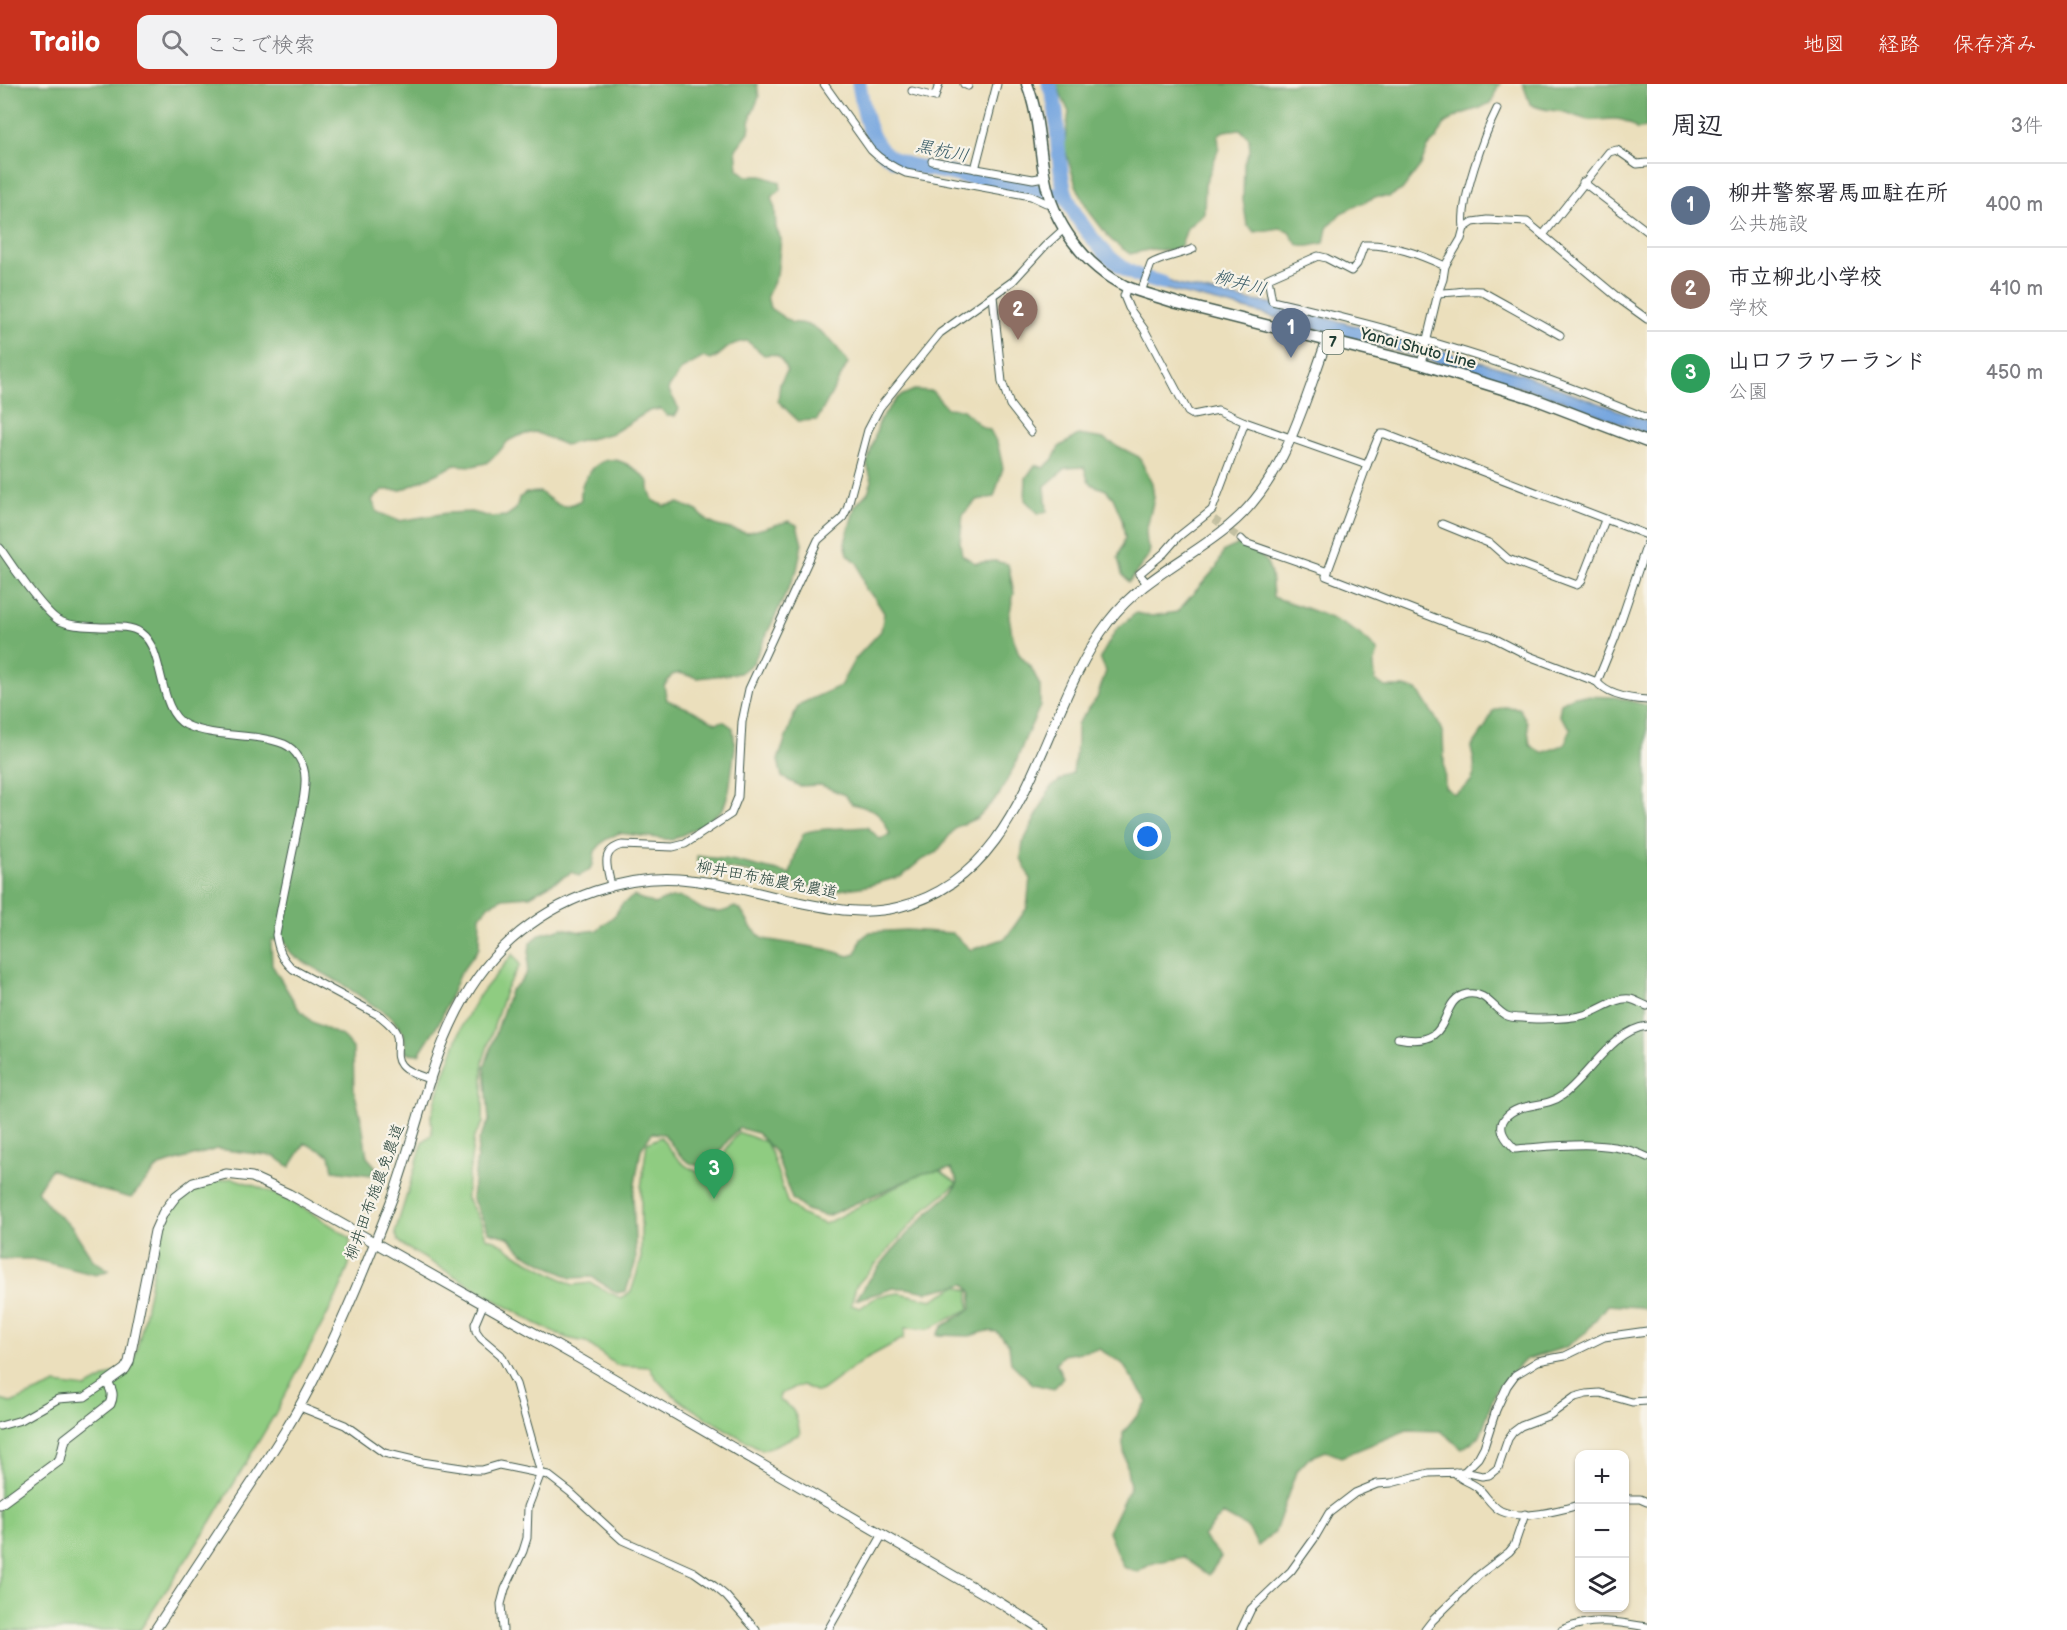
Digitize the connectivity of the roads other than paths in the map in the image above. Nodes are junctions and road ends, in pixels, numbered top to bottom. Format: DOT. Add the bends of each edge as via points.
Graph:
graph roads {
  1 [pos="824,84"];
  2 [pos="939,84"];
  3 [pos="997,84"];
  4 [pos="1027,84"];
  5 [pos="912,91"];
  6 [pos="1497,109"];
  7 [pos="932,161"];
  8 [pos="1647,163"];
  9 [pos="975,169"];
  10 [pos="1045,181"];
  11 [pos="1582,183"];
  12 [pos="1051,202"];
  13 [pos="1065,228"];
  14 [pos="1464,228"];
  15 [pos="1647,231"];
  16 [pos="1543,235"];
  17 [pos="1193,249"];
  18 [pos="1445,266"];
  19 [pos="1127,287"];
  20 [pos="1142,290"];
  21 [pos="1438,293"];
  22 [pos="993,296"];
  23 [pos="1647,318"];
  24 [pos="1560,335"];
  25 [pos="1327,340"];
  26 [pos="1426,342"];
  27 [pos="1421,362"];
  28 [pos="1647,418"];
  29 [pos="1245,422"];
  30 [pos="1031,432"];
  31 [pos="1290,438"];
  32 [pos="1647,442"];
  33 [pos="1367,465"];
  34 [pos="1605,520"];
  35 [pos="1442,525"];
  36 [pos="1647,535"];
  37 [pos="1241,539"];
  38 [pos="1647,544"];
  39 [pos="0,548"];
  40 [pos="1328,572"];
  41 [pos="1147,583"];
  42 [pos="1597,682"];
  43 [pos="1647,700"];
  44 [pos="611,886"];
  45 [pos="1647,1005"];
  46 [pos="1647,1026"];
  47 [pos="1398,1038"];
  48 [pos="430,1080"];
  49 [pos="1647,1157"];
  50 [pos="374,1243"];
  51 [pos="483,1305"];
  52 [pos="1647,1331"];
  53 [pos="107,1382"];
  54 [pos="1647,1401"];
  55 [pos="300,1407"];
  56 [pos="0,1426"];
  57 [pos="1455,1472"];
  58 [pos="1464,1472"];
  59 [pos="541,1473"];
  60 [pos="1629,1499"];
  61 [pos="1647,1502"];
  62 [pos="0,1504"];
  63 [pos="1575,1505"];
  64 [pos="1525,1514"];
  65 [pos="883,1534"];
  66 [pos="1647,1627"];
  67 [pos="155,1630"];
  68 [pos="503,1630"];
  69 [pos="756,1630"];
  70 [pos="828,1630"];
  71 [pos="1042,1630"];
  72 [pos="1241,1630"];
  73 [pos="1425,1630"];
  74 [pos="1562,1630"];
  1 -- 12 [label="street" via="871,150 891,166 906,173"];
  2 -- 5 [label="street" via="934,97"];
  3 -- 9 [label="street"];
  4 -- 10 [label="main road, Yanai Shuto Line / 7" via="1038,125"];
  6 -- 14 [label="street" via="1477,159 1464,211"];
  7 -- 9 [label="street"];
  8 -- 11 [label="street" via="1637,164 1617,150 1609,152"];
  9 -- 10 [label="street"];
  10 -- 12 [label="main road, Yanai Shuto Line / 7"];
  11 -- 15 [label="street"];
  11 -- 16 [label="street"];
  12 -- 13 [label="main road, Yanai Shuto Line / 7"];
  13 -- 19 [label="main road, Yanai Shuto Line / 7" via="1094,265"];
  13 -- 22 [label="street"];
  14 -- 16 [label="street" via="1487,220 1527,222"];
  14 -- 18 [label="street"];
  16 -- 23 [label="street"];
  17 -- 20 [label="street" via="1151,264"];
  18 -- 21 [label="street"];
  18 -- 26 [label="street" via="1393,247 1364,245 1351,272 1318,256 1268,278 1272,301"];
  19 -- 20 [label="main road, Yanai Shuto Line / 7"];
  19 -- 29 [label="street" via="1124,296 1129,308 1188,412 1193,415 1218,410"];
  20 -- 25 [label="main road, Yanai Shuto Line / 7"];
  21 -- 24 [label="street" via="1481,291"];
  21 -- 26 [label="street"];
  22 -- 30 [label="street" via="1002,382 1010,405"];
  22 -- 44 [label="street" via="940,333 871,421 847,509 842,519 818,540 749,689 744,704 735,807 723,820 685,844 615,847 607,858"];
  25 -- 27 [label="main road, Yanai Shuto Line / 7"];
  25 -- 31 [label="street, 柳井田布施農免農道"];
  26 -- 27 [label="street"];
  26 -- 28 [label="street" via="1523,370"];
  27 -- 32 [label="main road, Yanai Shuto Line / 7" via="1532,398"];
  29 -- 31 [label="street"];
  29 -- 41 [label="street" via="1210,517 1178,537 1139,574"];
  31 -- 33 [label="street"];
  31 -- 41 [label="street, 柳井田布施農免農道" via="1269,481 1246,510 1208,543"];
  33 -- 34 [label="street" via="1378,438 1385,434"];
  33 -- 40 [label="street"];
  34 -- 35 [label="street" via="1577,585 1508,559 1491,544"];
  34 -- 36 [label="street"];
  37 -- 40 [label="street"];
  38 -- 42 [label="street"];
  39 -- 48 [label="street" via="58,621 132,628 142,633 150,644 170,706 184,724 265,739 294,751 305,777 276,934 278,948 293,969 380,1016 396,1032 396,1057 400,1064"];
  40 -- 42 [label="street" via="1326,576 1490,636"];
  41 -- 44 [label="street, 柳井田布施農免農道" via="1125,602 1098,636 996,842 973,868 939,892 888,910 861,912 685,879"];
  42 -- 43 [label="street" via="1618,694"];
  44 -- 48 [label="street, 柳井田布施農免農道" via="547,913 498,952 462,1000"];
  45 -- 47 [label="street" via="1628,999 1585,1015 1532,1020 1507,1016 1481,994 1466,994 1448,1009 1436,1033 1416,1041"];
  46 -- 49 [label="street" via="1629,1031 1562,1095 1543,1105 1517,1108 1504,1119 1501,1128 1506,1141 1515,1149 1622,1147"];
  48 -- 50 [label="street, 柳井田布施農免農道" via="393,1197"];
  50 -- 51 [label="street"];
  50 -- 53 [label="street" via="252,1177 226,1174 193,1183 176,1196 155,1231 129,1362"];
  50 -- 55 [label="street, 柳井田布施農免農道"];
  51 -- 59 [label="street" via="476,1331 501,1355 516,1384"];
  51 -- 65 [label="street"];
  52 -- 58 [label="street" via="1604,1337 1565,1356 1538,1360 1515,1375 1496,1410 1484,1448"];
  53 -- 56 [label="street" via="85,1397 58,1399 21,1420"];
  53 -- 62 [label="street" via="112,1390 110,1404 65,1439 60,1460"];
  54 -- 58 [label="street" via="1632,1402 1600,1393 1575,1397 1550,1415 1513,1432 1493,1473 1482,1476"];
  55 -- 59 [label="street" via="345,1425 393,1456 475,1470 499,1465"];
  55 -- 67 [label="street, 柳井田布施農免農道"];
  57 -- 58 [label="street"];
  57 -- 64 [label="street" via="1497,1508"];
  57 -- 72 [label="street" via="1377,1484 1340,1504 1291,1571 1251,1609"];
  59 -- 68 [label="street" via="528,1507 527,1538 501,1604"];
  59 -- 69 [label="street" via="570,1492 622,1540 694,1572 714,1586"];
  60 -- 61 [label="street"];
  63 -- 64 [label="street"];
  64 -- 73 [label="street" via="1509,1552 1479,1575"];
  65 -- 70 [label="street"];
  65 -- 71 [label="street"];
  66 -- 74 [label="street" via="1600,1620"];
}
